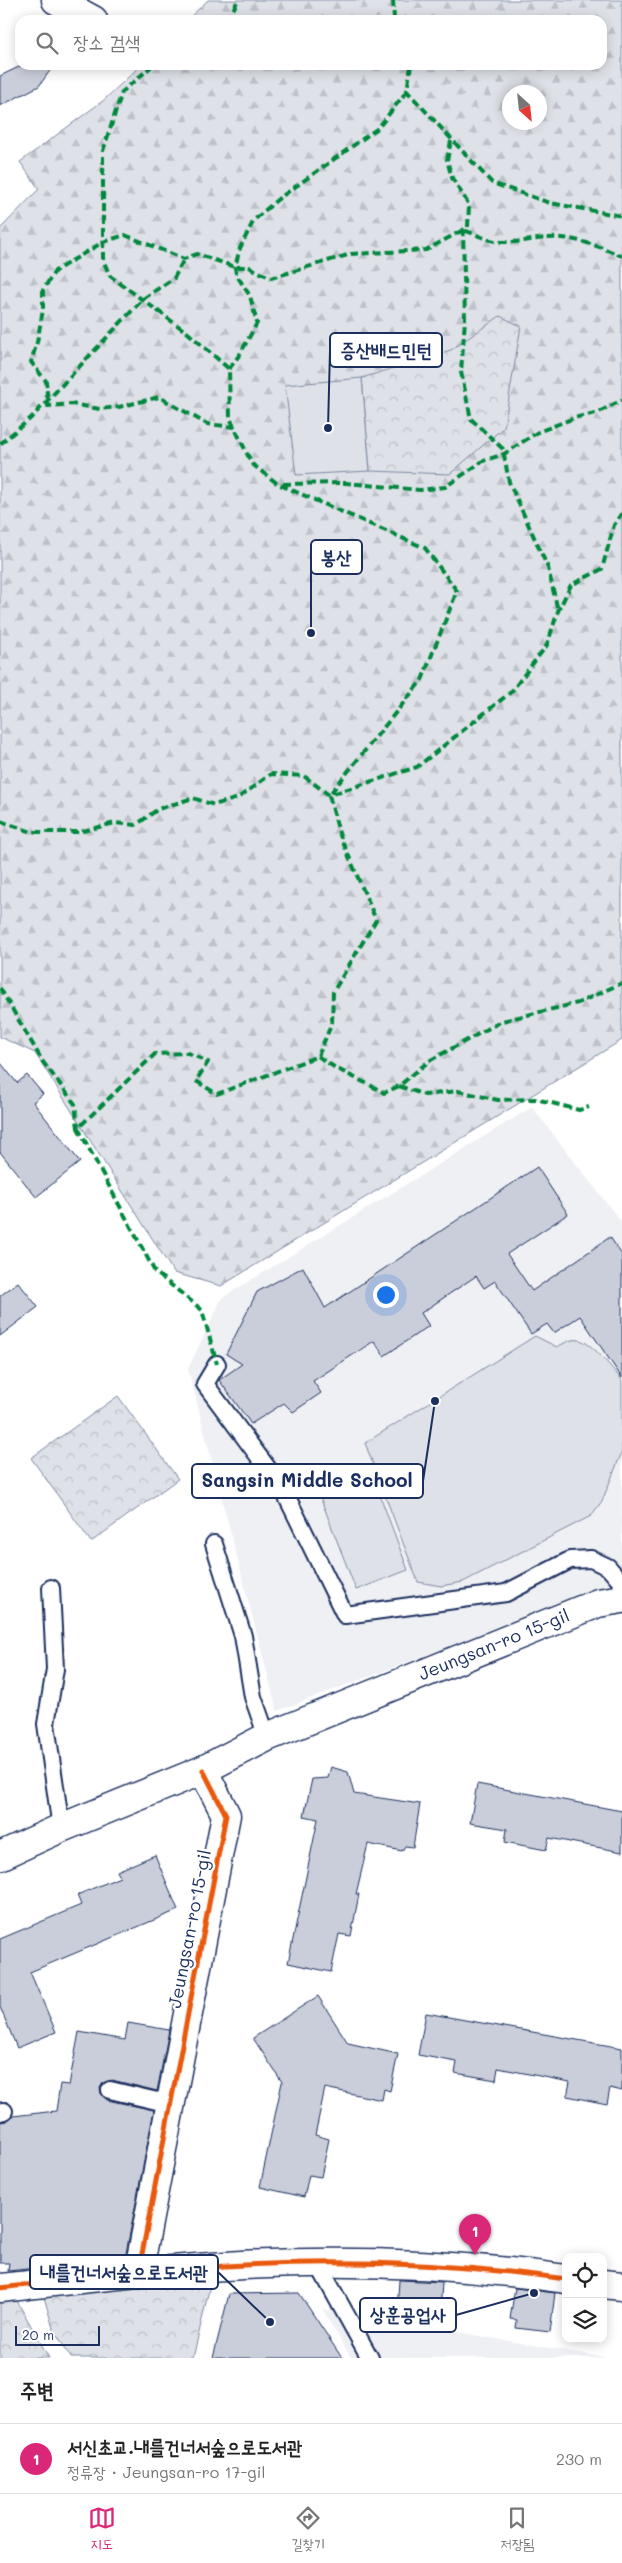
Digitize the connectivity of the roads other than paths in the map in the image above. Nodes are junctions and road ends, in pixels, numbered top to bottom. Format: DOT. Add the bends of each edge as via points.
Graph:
graph roads {
  1 [pos="56,0"];
  2 [pos="84,15"];
  3 [pos="217,1364"];
  4 [pos="214,1544"];
  5 [pos="622,1583"];
  6 [pos="51,1588"];
  7 [pos="622,1599"];
  8 [pos="267,1737"];
  9 [pos="203,1770"];
  10 [pos="61,1828"];
  11 [pos="0,1856"];
  12 [pos="110,2090"];
  13 [pos="173,2097"];
  14 [pos="318,2264"];
  15 [pos="141,2272"];
  16 [pos="562,2278"];
  17 [pos="607,2284"];
  18 [pos="622,2286"];
  19 [pos="0,2288"];
  20 [pos="370,2358"];
  1 -- 2 [label="street"];
  3 -- 5 [label="lane" via="205,1384 282,1490 345,1615 506,1593 570,1560 591,1559 608,1567"];
  4 -- 8 [label="lane" via="243,1636 253,1697"];
  6 -- 10 [label="lane" via="55,1669 46,1724"];
  7 -- 8 [label="street, Jeungsan-ro 15-gil" via="598,1603"];
  8 -- 9 [label="street, Jeungsan-ro 15-gil"];
  9 -- 10 [label="street, Jeungsan-ro 15-gil"];
  9 -- 13 [label="street, Jeungsan-ro 15-gil" via="226,1815"];
  10 -- 11 [label="street, Jeungsan-ro 15-gil"];
  12 -- 13 [label="lane" via="157,2100"];
  13 -- 15 [label="street, Jeungsan-ro 15-gil"];
  14 -- 15 [label="street"];
  14 -- 16 [label="street" via="491,2268"];
  14 -- 20 [label="lane"];
  15 -- 19 [label="street"];
  17 -- 18 [label="street"];
}
